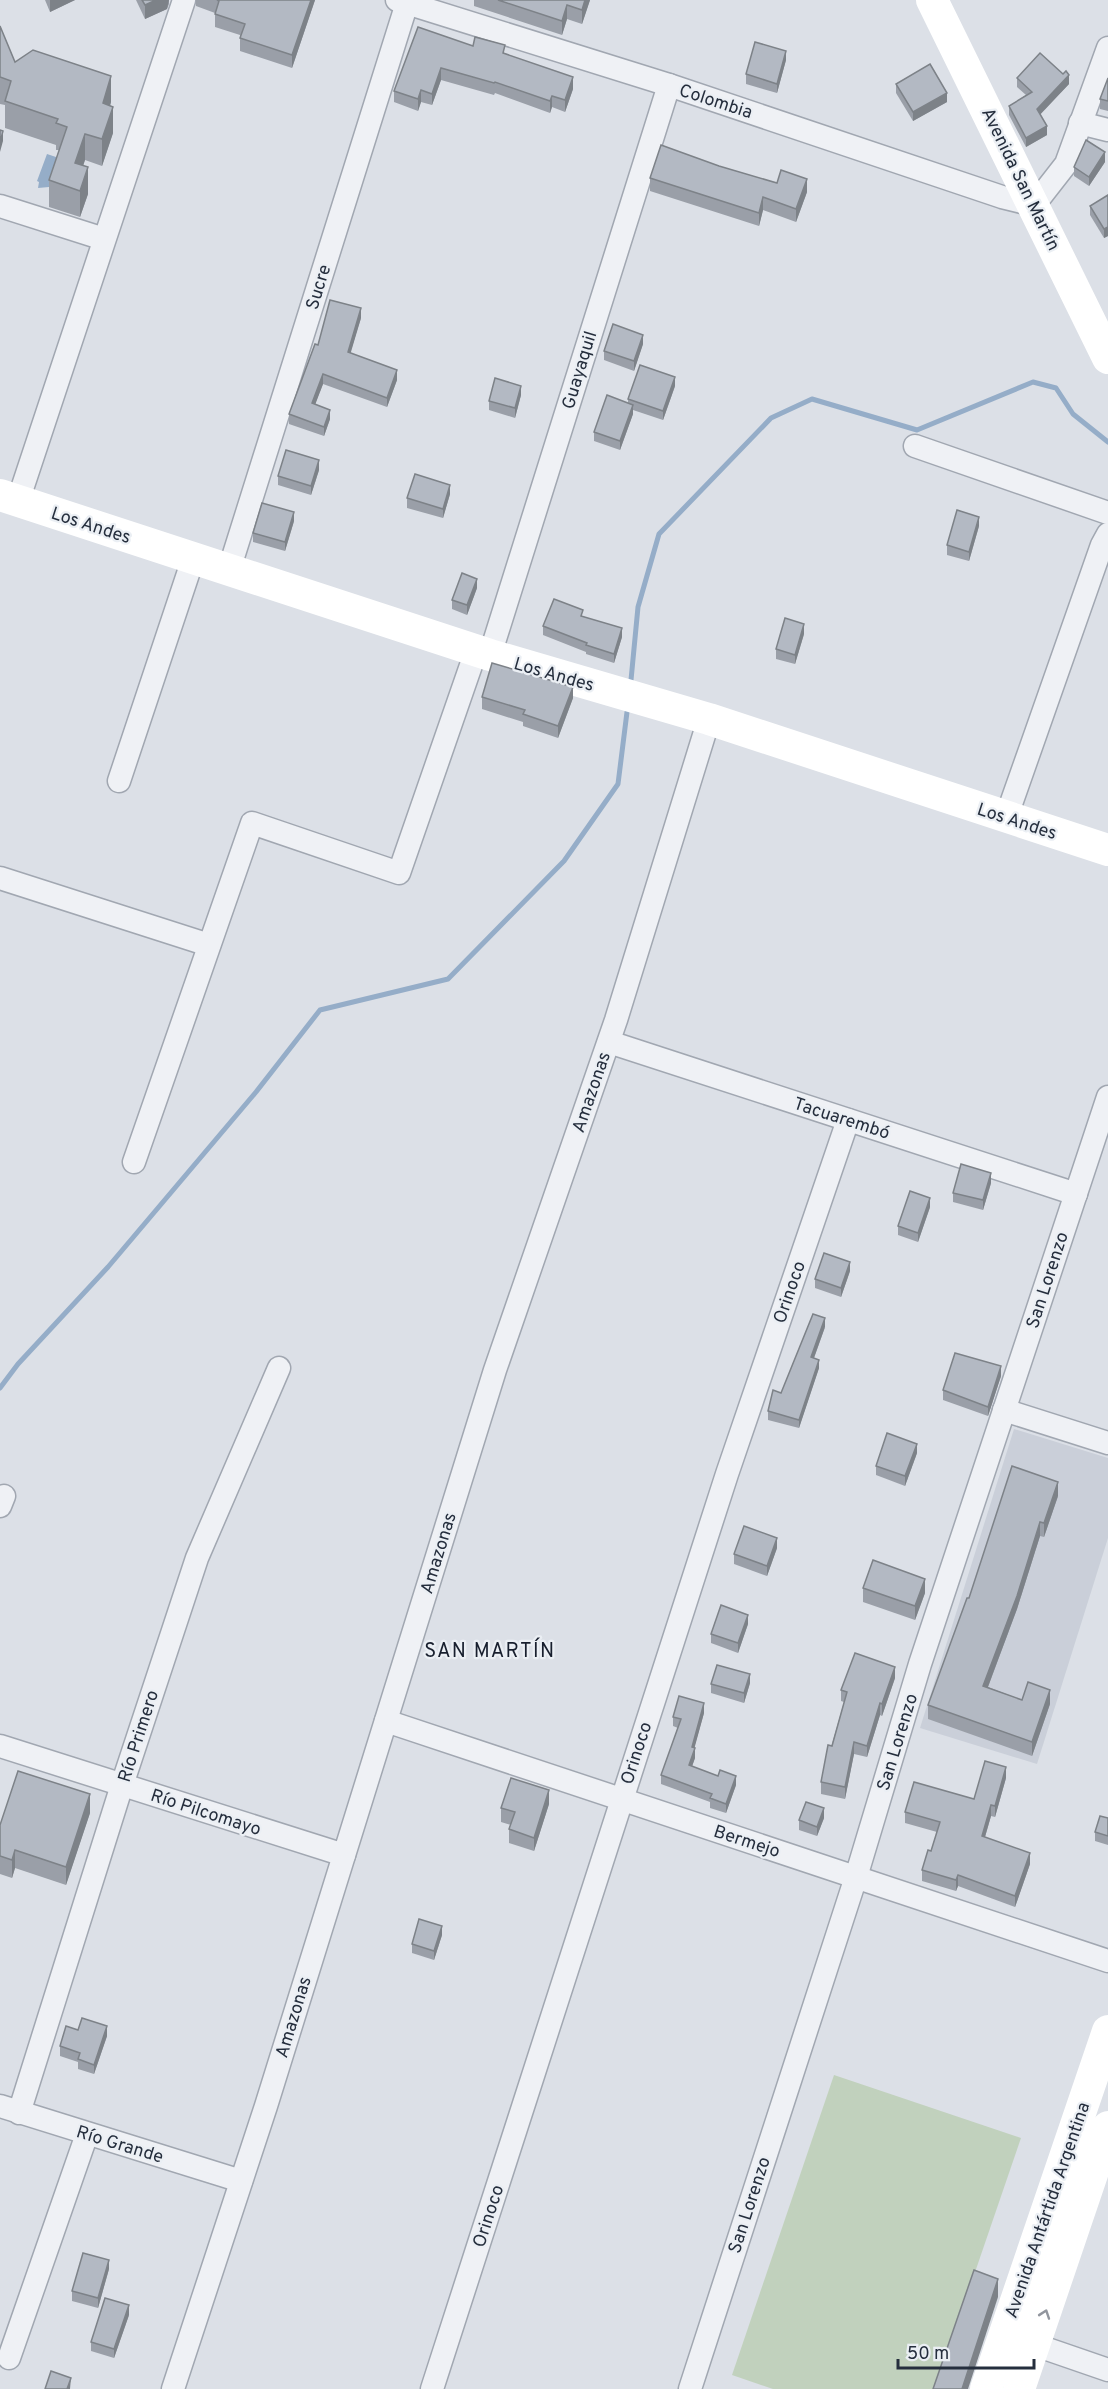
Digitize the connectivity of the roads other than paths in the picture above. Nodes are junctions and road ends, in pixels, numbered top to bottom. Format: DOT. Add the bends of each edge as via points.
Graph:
graph roads {
  1 [pos="184,0"];
  2 [pos="932,0"];
  3 [pos="402,2"];
  4 [pos="1108,48"];
  5 [pos="669,85"];
  6 [pos="1080,123"];
  7 [pos="1108,130"];
  8 [pos="1034,205"];
  9 [pos="0,206"];
  10 [pos="104,239"];
  11 [pos="1108,358"];
  12 [pos="915,446"];
  13 [pos="9,498"];
  14 [pos="1108,513"];
  15 [pos="1108,534"];
  16 [pos="193,559"];
  17 [pos="229,570"];
  18 [pos="483,653"];
  19 [pos="709,719"];
  20 [pos="119,781"];
  21 [pos="1006,818"];
  22 [pos="1108,850"];
  23 [pos="0,878"];
  24 [pos="209,945"];
  25 [pos="609,1042"];
  26 [pos="1108,1097"];
  27 [pos="848,1120"];
  28 [pos="134,1162"];
  29 [pos="1076,1194"];
  30 [pos="279,1368"];
  31 [pos="1004,1410"];
  32 [pos="1108,1443"];
  33 [pos="386,1721"];
  34 [pos="0,1746"];
  35 [pos="122,1785"];
  36 [pos="621,1799"];
  37 [pos="344,1855"];
  38 [pos="856,1877"];
  39 [pos="1108,1961"];
  40 [pos="1108,2031"];
  41 [pos="9,2109"];
  42 [pos="1108,2127"];
  43 [pos="87,2134"];
  44 [pos="241,2181"];
  45 [pos="1004,2335"];
  46 [pos="1034,2345"];
  47 [pos="9,2358"];
  48 [pos="1108,2370"];
  49 [pos="173,2389"];
  50 [pos="432,2389"];
  51 [pos="690,2389"];
  52 [pos="986,2389"];
  53 [pos="1019,2389"];
  1 -- 10 [label="street"];
  2 -- 8 [label="main road, Avenida San Martín"];
  3 -- 5 [label="street, Colombia"];
  3 -- 17 [label="street, Sucre"];
  4 -- 6 [label="street"];
  5 -- 8 [label="street, Colombia"];
  5 -- 18 [label="street, Guayaquil"];
  6 -- 7 [label="street"];
  6 -- 8 [label="street" via="1066,164"];
  8 -- 11 [label="main road, Avenida San Martín"];
  9 -- 10 [label="street"];
  10 -- 13 [label="street"];
  12 -- 14 [label="street"];
  13 -- 16 [label="main road, Los Andes"];
  15 -- 21 [label="street"];
  16 -- 17 [label="main road, Los Andes"];
  16 -- 20 [label="street"];
  17 -- 18 [label="main road, Los Andes"];
  18 -- 19 [label="main road, Los Andes"];
  18 -- 24 [label="street, Guayaquil" via="399,873 252,823"];
  19 -- 21 [label="main road, Los Andes"];
  19 -- 25 [label="street, Amazonas"];
  21 -- 22 [label="main road, Los Andes"];
  23 -- 24 [label="street"];
  24 -- 28 [label="street"];
  25 -- 27 [label="street, Tacuarembó"];
  25 -- 33 [label="street, Amazonas" via="495,1370"];
  26 -- 29 [label="street, San Lorenzo"];
  27 -- 29 [label="street, Tacuarembó"];
  27 -- 36 [label="street, Orinoco"];
  29 -- 31 [label="street, San Lorenzo"];
  30 -- 35 [label="street, Río Primero" via="197,1558"];
  31 -- 32 [label="street"];
  31 -- 38 [label="street, San Lorenzo" via="920,1664"];
  33 -- 36 [label="street, Bermejo"];
  33 -- 37 [label="street, Amazonas"];
  34 -- 35 [label="street, Río Pilcomayo"];
  35 -- 37 [label="street, Río Pilcomayo"];
  35 -- 41 [label="street, Río Primero"];
  36 -- 38 [label="street, Bermejo"];
  36 -- 50 [label="street, Orinoco"];
  37 -- 44 [label="street, Amazonas"];
  38 -- 39 [label="street, Bermejo"];
  38 -- 51 [label="street, San Lorenzo"];
  40 -- 45 [label="main road, Avenida Antártida Argentina"];
  41 -- 43 [label="street, Río Grande"];
  46 -- 42 [label="main road, Avenida Antártida Argentina, one-way"];
  43 -- 44 [label="street, Río Grande"];
  43 -- 47 [label="street"];
  44 -- 49 [label="street, Amazonas"];
  45 -- 46 [label="street"];
  45 -- 52 [label="main road, Avenida Antártida Argentina"];
  46 -- 48 [label="street"];
  46 -- 53 [label="main road, Avenida Antártida Argentina"];
}
